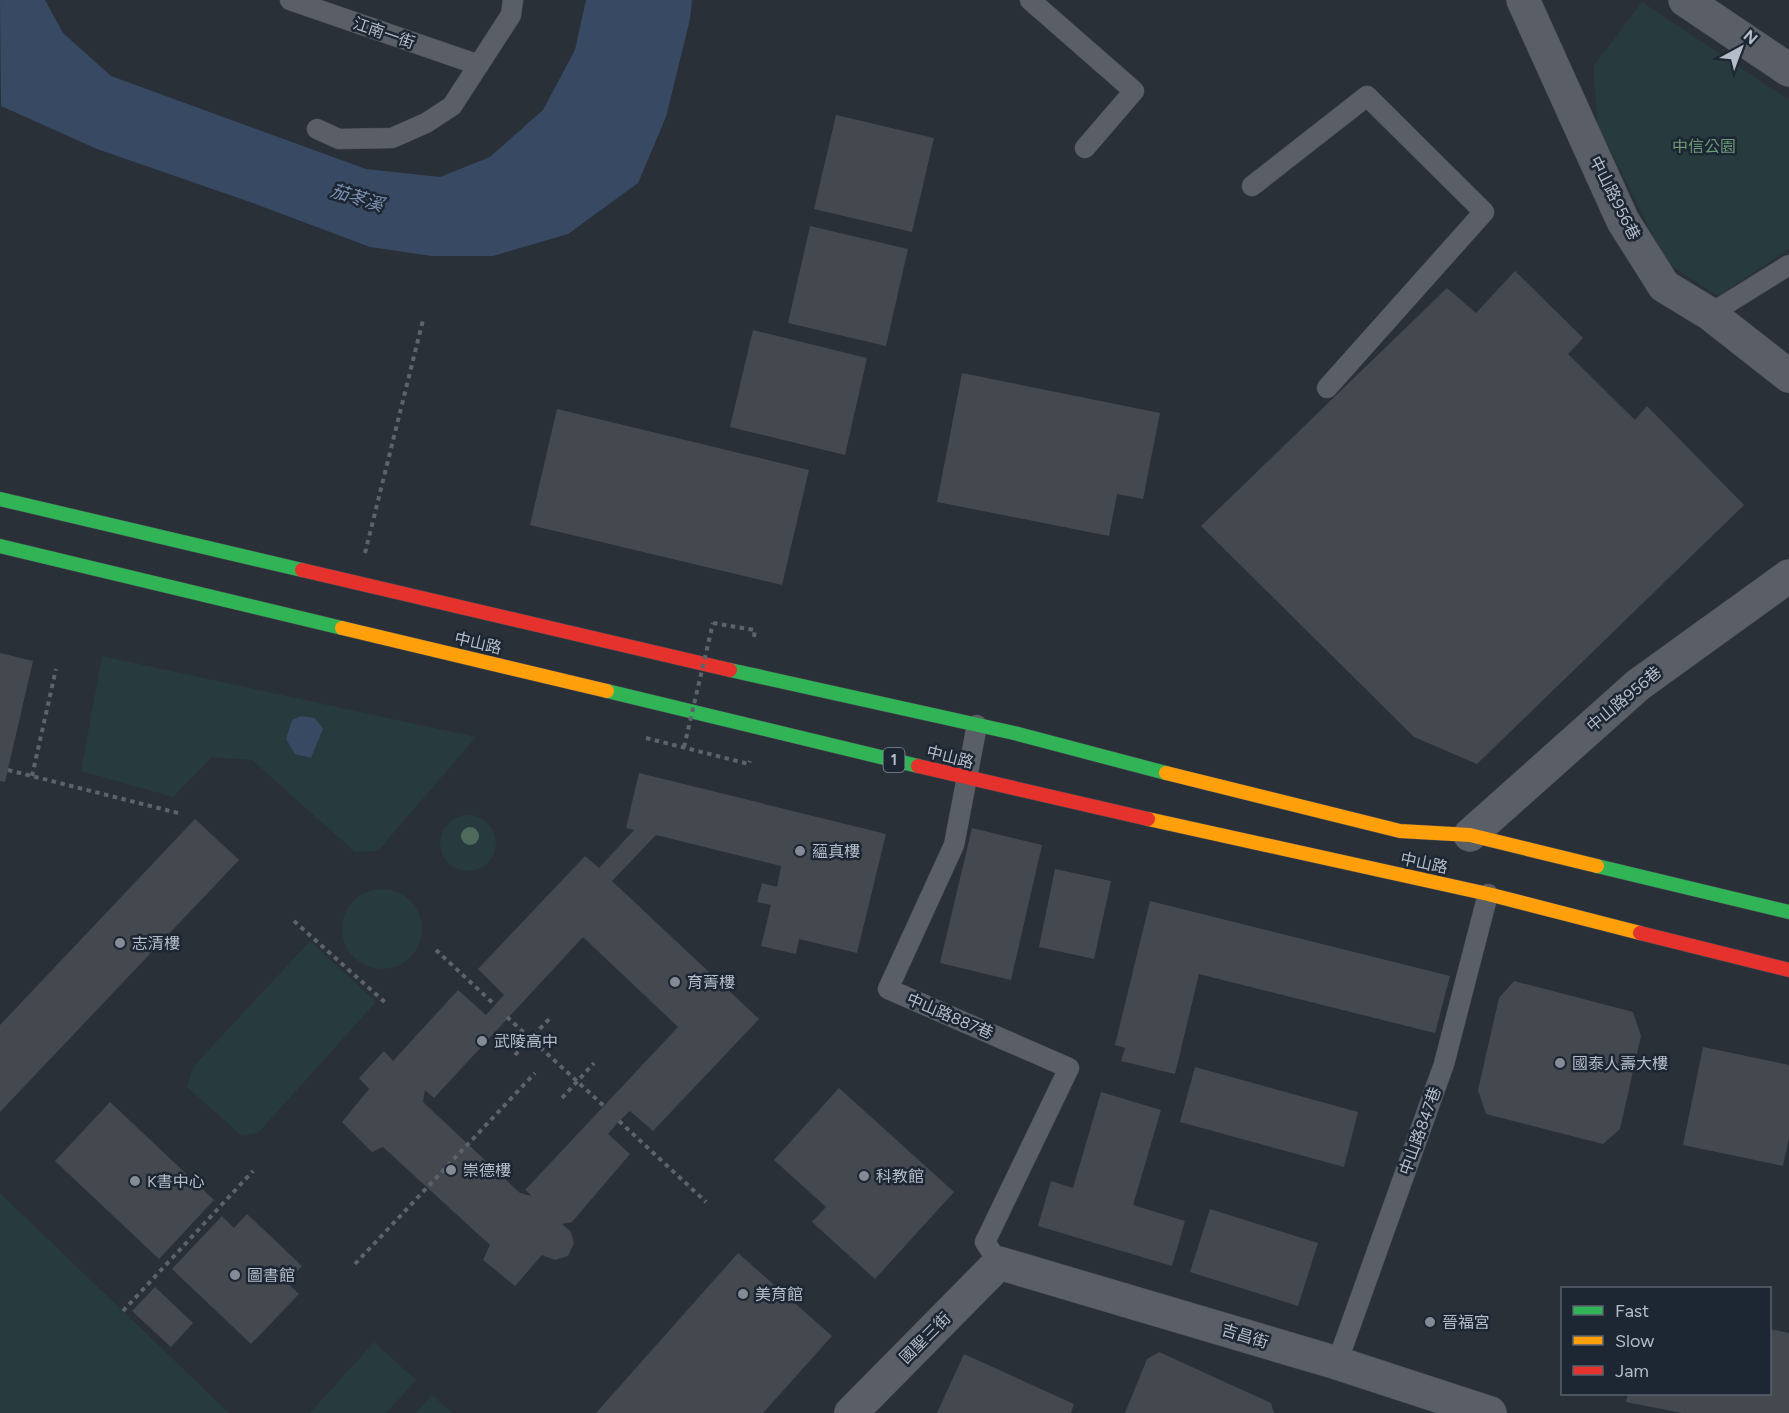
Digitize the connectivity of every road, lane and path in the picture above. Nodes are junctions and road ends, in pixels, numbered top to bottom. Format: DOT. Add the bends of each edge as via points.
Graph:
graph roads {
  1 [pos="290,0"];
  2 [pos="513,0"];
  3 [pos="1030,0"];
  4 [pos="1523,0"];
  5 [pos="1685,0"];
  6 [pos="479,65"];
  7 [pos="1789,70"];
  8 [pos="317,129"];
  9 [pos="1085,148"];
  10 [pos="1252,186"];
  11 [pos="1789,265"];
  12 [pos="1710,314"];
  13 [pos="423,320"];
  14 [pos="1789,376"];
  15 [pos="1327,388"];
  16 [pos="0,499"];
  17 [pos="0,546"];
  18 [pos="1789,576"];
  19 [pos="358,583"];
  20 [pos="754,638"];
  21 [pos="56,669"];
  22 [pos="977,725"];
  23 [pos="641,736"];
  24 [pos="684,747"];
  25 [pos="748,764"];
  26 [pos="8,770"];
  27 [pos="32,776"];
  28 [pos="968,778"];
  29 [pos="178,813"];
  30 [pos="1470,835"];
  31 [pos="1488,894"];
  32 [pos="1789,912"];
  33 [pos="294,921"];
  34 [pos="435,950"];
  35 [pos="1789,970"];
  36 [pos="387,1004"];
  37 [pos="495,1005"];
  38 [pos="507,1017"];
  39 [pos="549,1019"];
  40 [pos="530,1038"];
  41 [pos="515,1055"];
  42 [pos="594,1063"];
  43 [pos="534,1073"];
  44 [pos="577,1082"];
  45 [pos="562,1098"];
  46 [pos="604,1106"];
  47 [pos="619,1121"];
  48 [pos="253,1171"];
  49 [pos="706,1202"];
  50 [pos="999,1263"];
  51 [pos="355,1264"];
  52 [pos="123,1311"];
  53 [pos="1337,1363"];
  54 [pos="851,1413"];
  55 [pos="1490,1413"];
  1 -- 6 [label="lane, 江南一街"];
  2 -- 6 [label="lane" via="511,15"];
  3 -- 9 [label="lane" via="1134,91"];
  4 -- 12 [label="street, 中山路956巷" via="1623,221 1664,286"];
  5 -- 7 [label="street"];
  6 -- 8 [label="lane" via="452,106 392,138 339,139"];
  10 -- 15 [label="lane" via="1367,96 1484,212"];
  11 -- 12 [label="lane"];
  12 -- 14 [label="street, 中山路956巷"];
  13 -- 19 [label="path"];
  16 -- 19 [label="main road, 中山路"];
  17 -- 28 [label="main road, 中山路 / 1"];
  18 -- 30 [label="street, 中山路956巷" via="1638,685"];
  19 -- 22 [label="main road, 中山路"];
  20 -- 24 [label="path, bridge" via="755,630 713,623"];
  21 -- 27 [label="path"];
  22 -- 28 [label="lane, 中山路887巷"];
  22 -- 30 [label="main road, 中山路" via="1400,831"];
  23 -- 24 [label="path"];
  24 -- 25 [label="path"];
  26 -- 27 [label="path"];
  27 -- 29 [label="path"];
  28 -- 31 [label="main road, 中山路 / 1"];
  28 -- 50 [label="lane, 中山路887巷" via="954,845 888,989 1069,1068 985,1242"];
  30 -- 32 [label="main road, 中山路"];
  31 -- 35 [label="main road, 中山路 / 1"];
  31 -- 53 [label="lane, 中山路847巷" via="1444,1064"];
  33 -- 36 [label="path"];
  34 -- 37 [label="path"];
  38 -- 40 [label="path"];
  39 -- 40 [label="path"];
  40 -- 41 [label="path"];
  40 -- 44 [label="path"];
  42 -- 44 [label="path"];
  43 -- 51 [label="path"];
  44 -- 45 [label="path"];
  44 -- 46 [label="path"];
  47 -- 49 [label="path"];
  48 -- 52 [label="path"];
  50 -- 53 [label="street, 吉昌街"];
  50 -- 54 [label="street, 國聖三街"];
  53 -- 55 [label="street, 吉昌街"];
}
